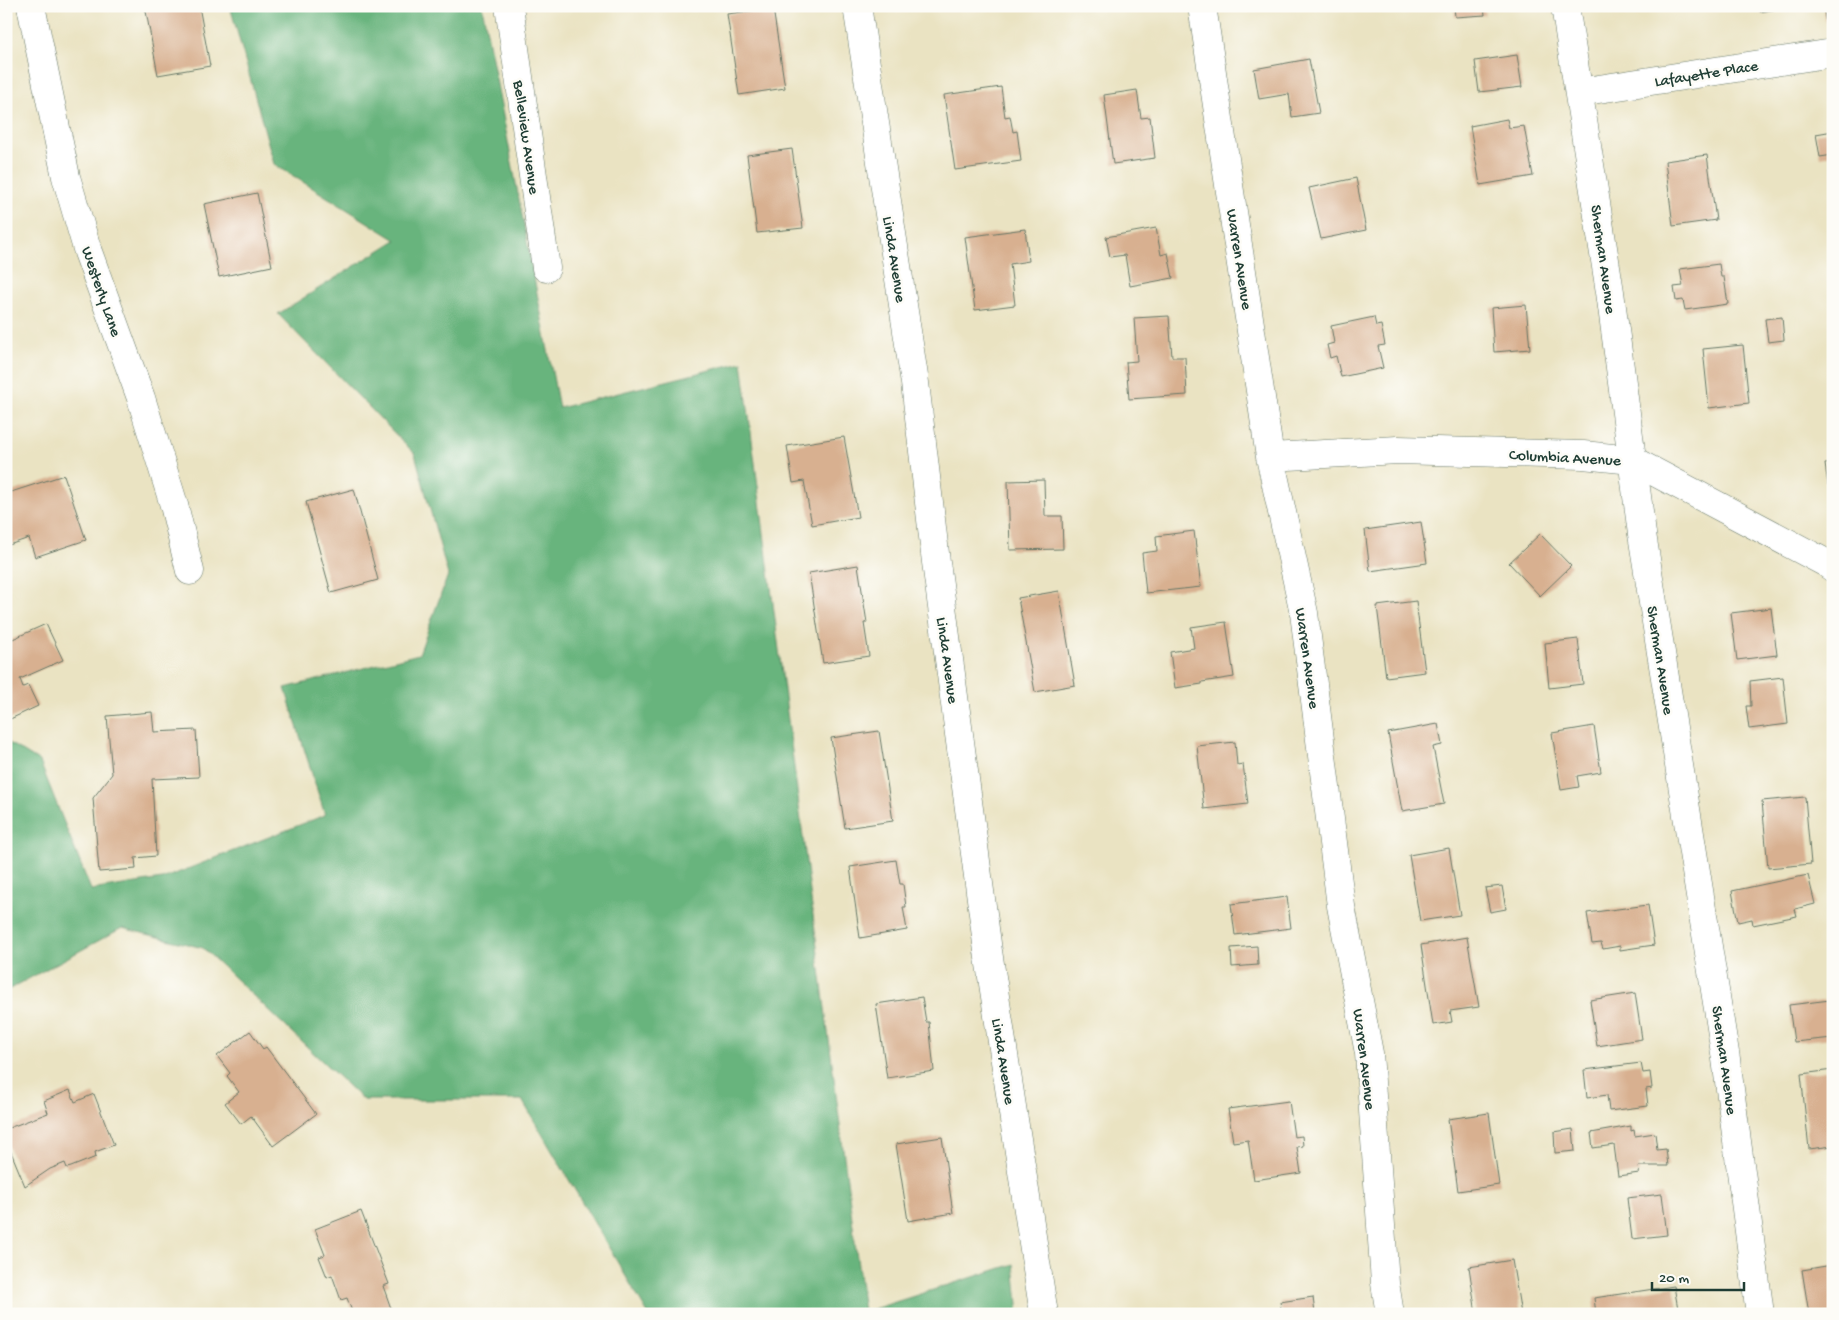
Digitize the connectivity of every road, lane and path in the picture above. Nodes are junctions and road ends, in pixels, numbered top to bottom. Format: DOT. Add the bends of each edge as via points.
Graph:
graph roads {
  1 [pos="31,6"];
  2 [pos="509,6"];
  3 [pos="857,6"];
  4 [pos="1202,6"];
  5 [pos="1565,6"];
  6 [pos="1833,53"];
  7 [pos="1580,92"];
  8 [pos="546,268"];
  9 [pos="1270,457"];
  10 [pos="1632,460"];
  11 [pos="1833,568"];
  12 [pos="190,571"];
  13 [pos="1044,1314"];
  14 [pos="1390,1314"];
  15 [pos="1760,1314"];
  1 -- 12 [label="street, Westerly Lane" via="66,177 88,252 141,398 174,505"];
  2 -- 8 [label="street, Belleview Avenue"];
  3 -- 13 [label="street, Linda Avenue" via="915,383 988,951"];
  4 -- 9 [label="street, Warren Avenue"];
  5 -- 7 [label="street, Sherman Avenue"];
  6 -- 7 [label="street, Lafayette Place"];
  7 -- 10 [label="street, Sherman Avenue"];
  9 -- 10 [label="street, Columbia Avenue" via="1398,450 1583,455"];
  9 -- 14 [label="street, Warren Avenue" via="1304,613 1341,906 1368,1053"];
  10 -- 11 [label="street, Columbia Avenue"];
  10 -- 15 [label="street, Sherman Avenue" via="1726,1059"];
}
